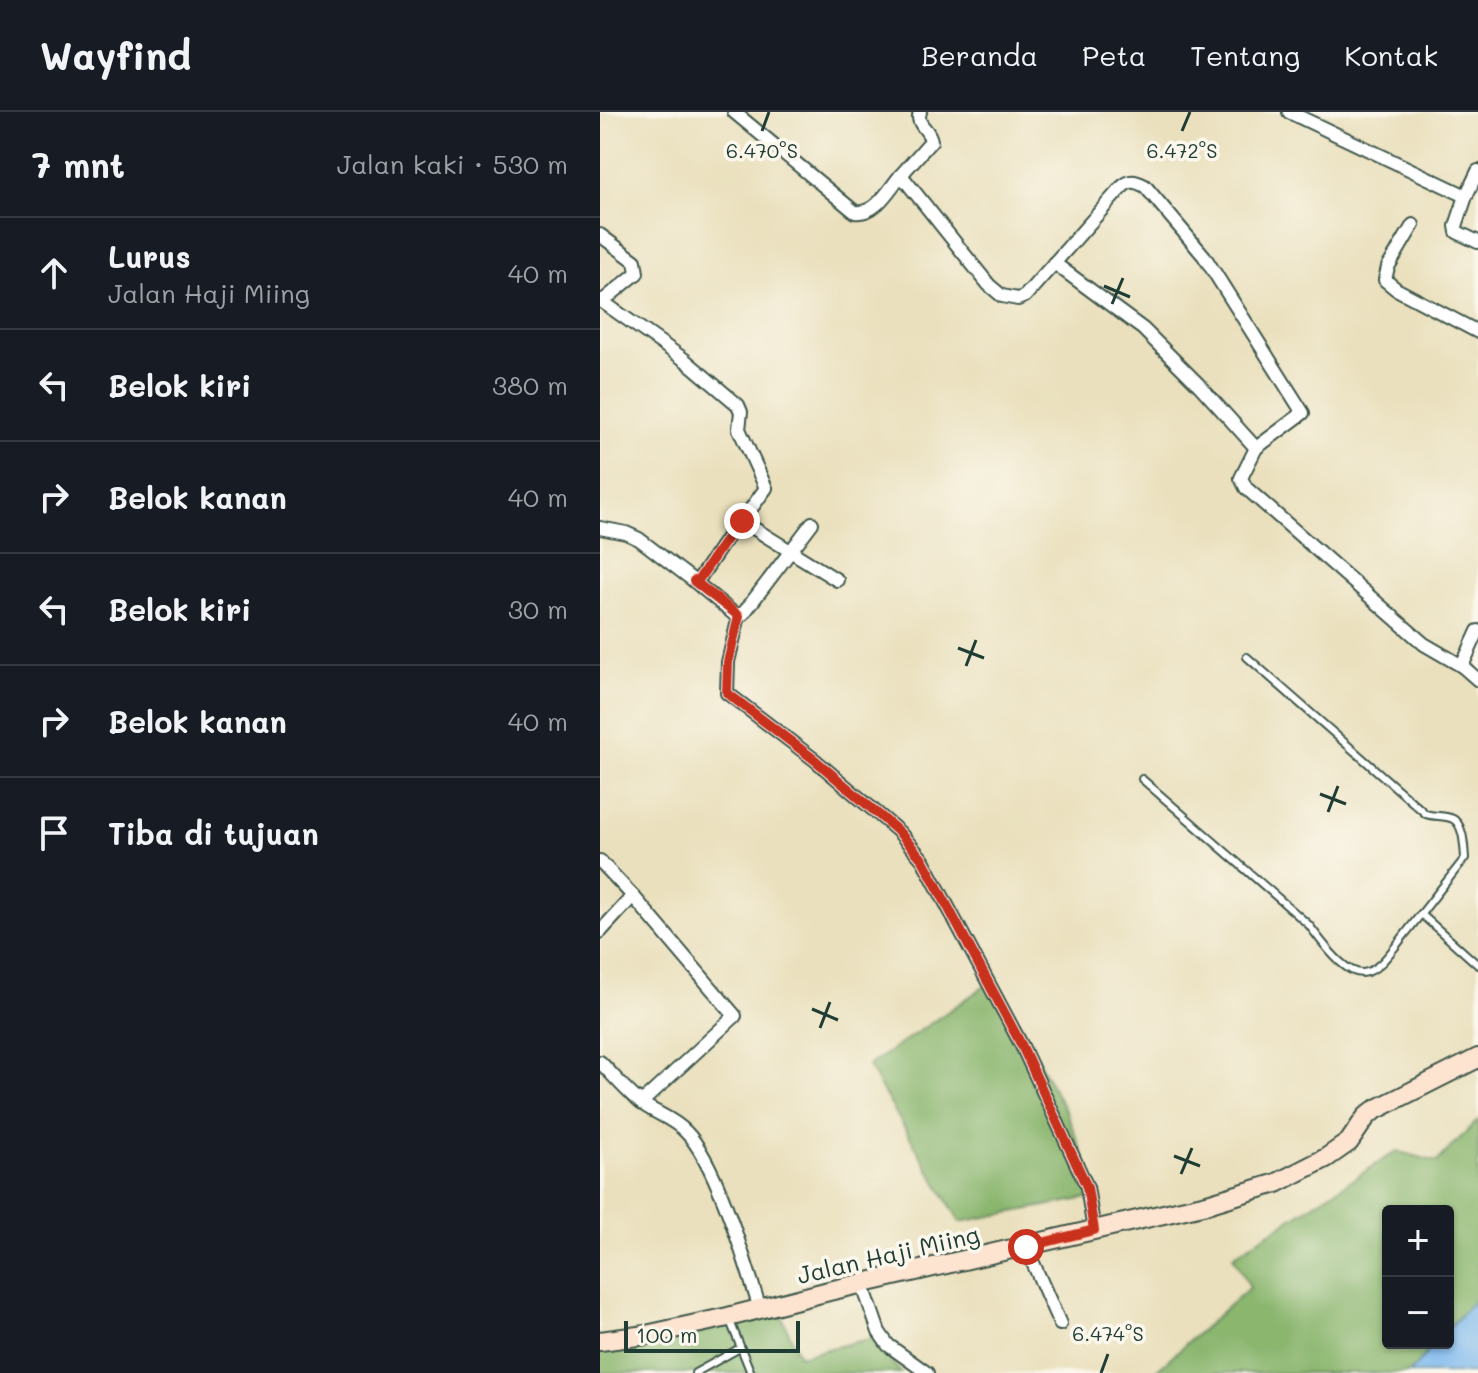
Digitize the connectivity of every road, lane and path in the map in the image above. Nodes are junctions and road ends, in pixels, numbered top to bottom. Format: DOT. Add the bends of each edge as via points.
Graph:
graph roads {
  1 [pos="734,112"];
  2 [pos="920,112"];
  3 [pos="1289,112"];
  4 [pos="1478,171"];
  5 [pos="901,175"];
  6 [pos="1466,196"];
  7 [pos="1413,225"];
  8 [pos="600,235"];
  9 [pos="1478,242"];
  10 [pos="1054,263"];
  11 [pos="601,300"];
  12 [pos="1478,332"];
  13 [pos="1256,448"];
  14 [pos="742,521"];
  15 [pos="812,523"];
  16 [pos="600,528"];
  17 [pos="790,550"];
  18 [pos="837,580"];
  19 [pos="694,581"];
  20 [pos="739,616"];
  21 [pos="1478,631"];
  22 [pos="1247,657"];
  23 [pos="1462,666"];
  24 [pos="1478,680"];
  25 [pos="1142,779"];
  26 [pos="600,861"];
  27 [pos="633,896"];
  28 [pos="1421,914"];
  29 [pos="600,932"];
  30 [pos="1478,965"];
  31 [pos="1478,1058"];
  32 [pos="600,1062"];
  33 [pos="641,1103"];
  34 [pos="1094,1230"];
  35 [pos="1026,1247"];
  36 [pos="862,1283"];
  37 [pos="760,1309"];
  38 [pos="728,1317"];
  39 [pos="1060,1324"];
  40 [pos="600,1341"];
  41 [pos="740,1348"];
  42 [pos="695,1373"];
  43 [pos="751,1373"];
  44 [pos="927,1373"];
  1 -- 5 [label="street" via="855,212 875,207"];
  2 -- 5 [label="street" via="931,141"];
  3 -- 6 [label="street"];
  4 -- 6 [label="street"];
  5 -- 10 [label="street" via="1002,296 1025,296"];
  6 -- 9 [label="street" via="1457,232"];
  7 -- 12 [label="street" via="1385,280"];
  8 -- 11 [label="street" via="637,268"];
  10 -- 13 [label="street" via="1143,329"];
  10 -- 13 [label="street" via="1127,182 1145,186 1204,256 1303,413"];
  11 -- 14 [label="street" via="738,405 739,429 766,488"];
  13 -- 23 [label="street" via="1241,478 1246,488 1424,644"];
  14 -- 17 [label="street"];
  14 -- 19 [label="street"];
  15 -- 17 [label="street"];
  16 -- 19 [label="street" via="639,539"];
  17 -- 18 [label="street"];
  17 -- 20 [label="street"];
  19 -- 20 [label="street"];
  20 -- 34 [label="street" via="727,693 815,760 899,832 923,860 1022,1046 1087,1187"];
  21 -- 23 [label="street"];
  22 -- 28 [label="lane" via="1426,814 1457,822 1465,858"];
  23 -- 24 [label="street"];
  25 -- 28 [label="lane" via="1309,925 1350,972 1362,975 1377,969"];
  26 -- 27 [label="street"];
  27 -- 29 [label="street"];
  27 -- 33 [label="street" via="735,1016"];
  28 -- 30 [label="lane"];
  31 -- 34 [label="main road, Jalan Haji Miing" via="1373,1111 1349,1142 1277,1183"];
  32 -- 33 [label="street"];
  33 -- 37 [label="street" via="689,1134 727,1213"];
  34 -- 35 [label="main road, Jalan Haji Miing"];
  35 -- 36 [label="main road, Jalan Haji Miing"];
  35 -- 39 [label="street"];
  36 -- 37 [label="main road, Jalan Haji Miing"];
  36 -- 44 [label="street" via="888,1345"];
  37 -- 38 [label="main road, Jalan Haji Miing"];
  38 -- 40 [label="main road, Jalan Haji Miing"];
  38 -- 41 [label="lane"];
  41 -- 42 [label="lane"];
  41 -- 43 [label="lane"];
}
